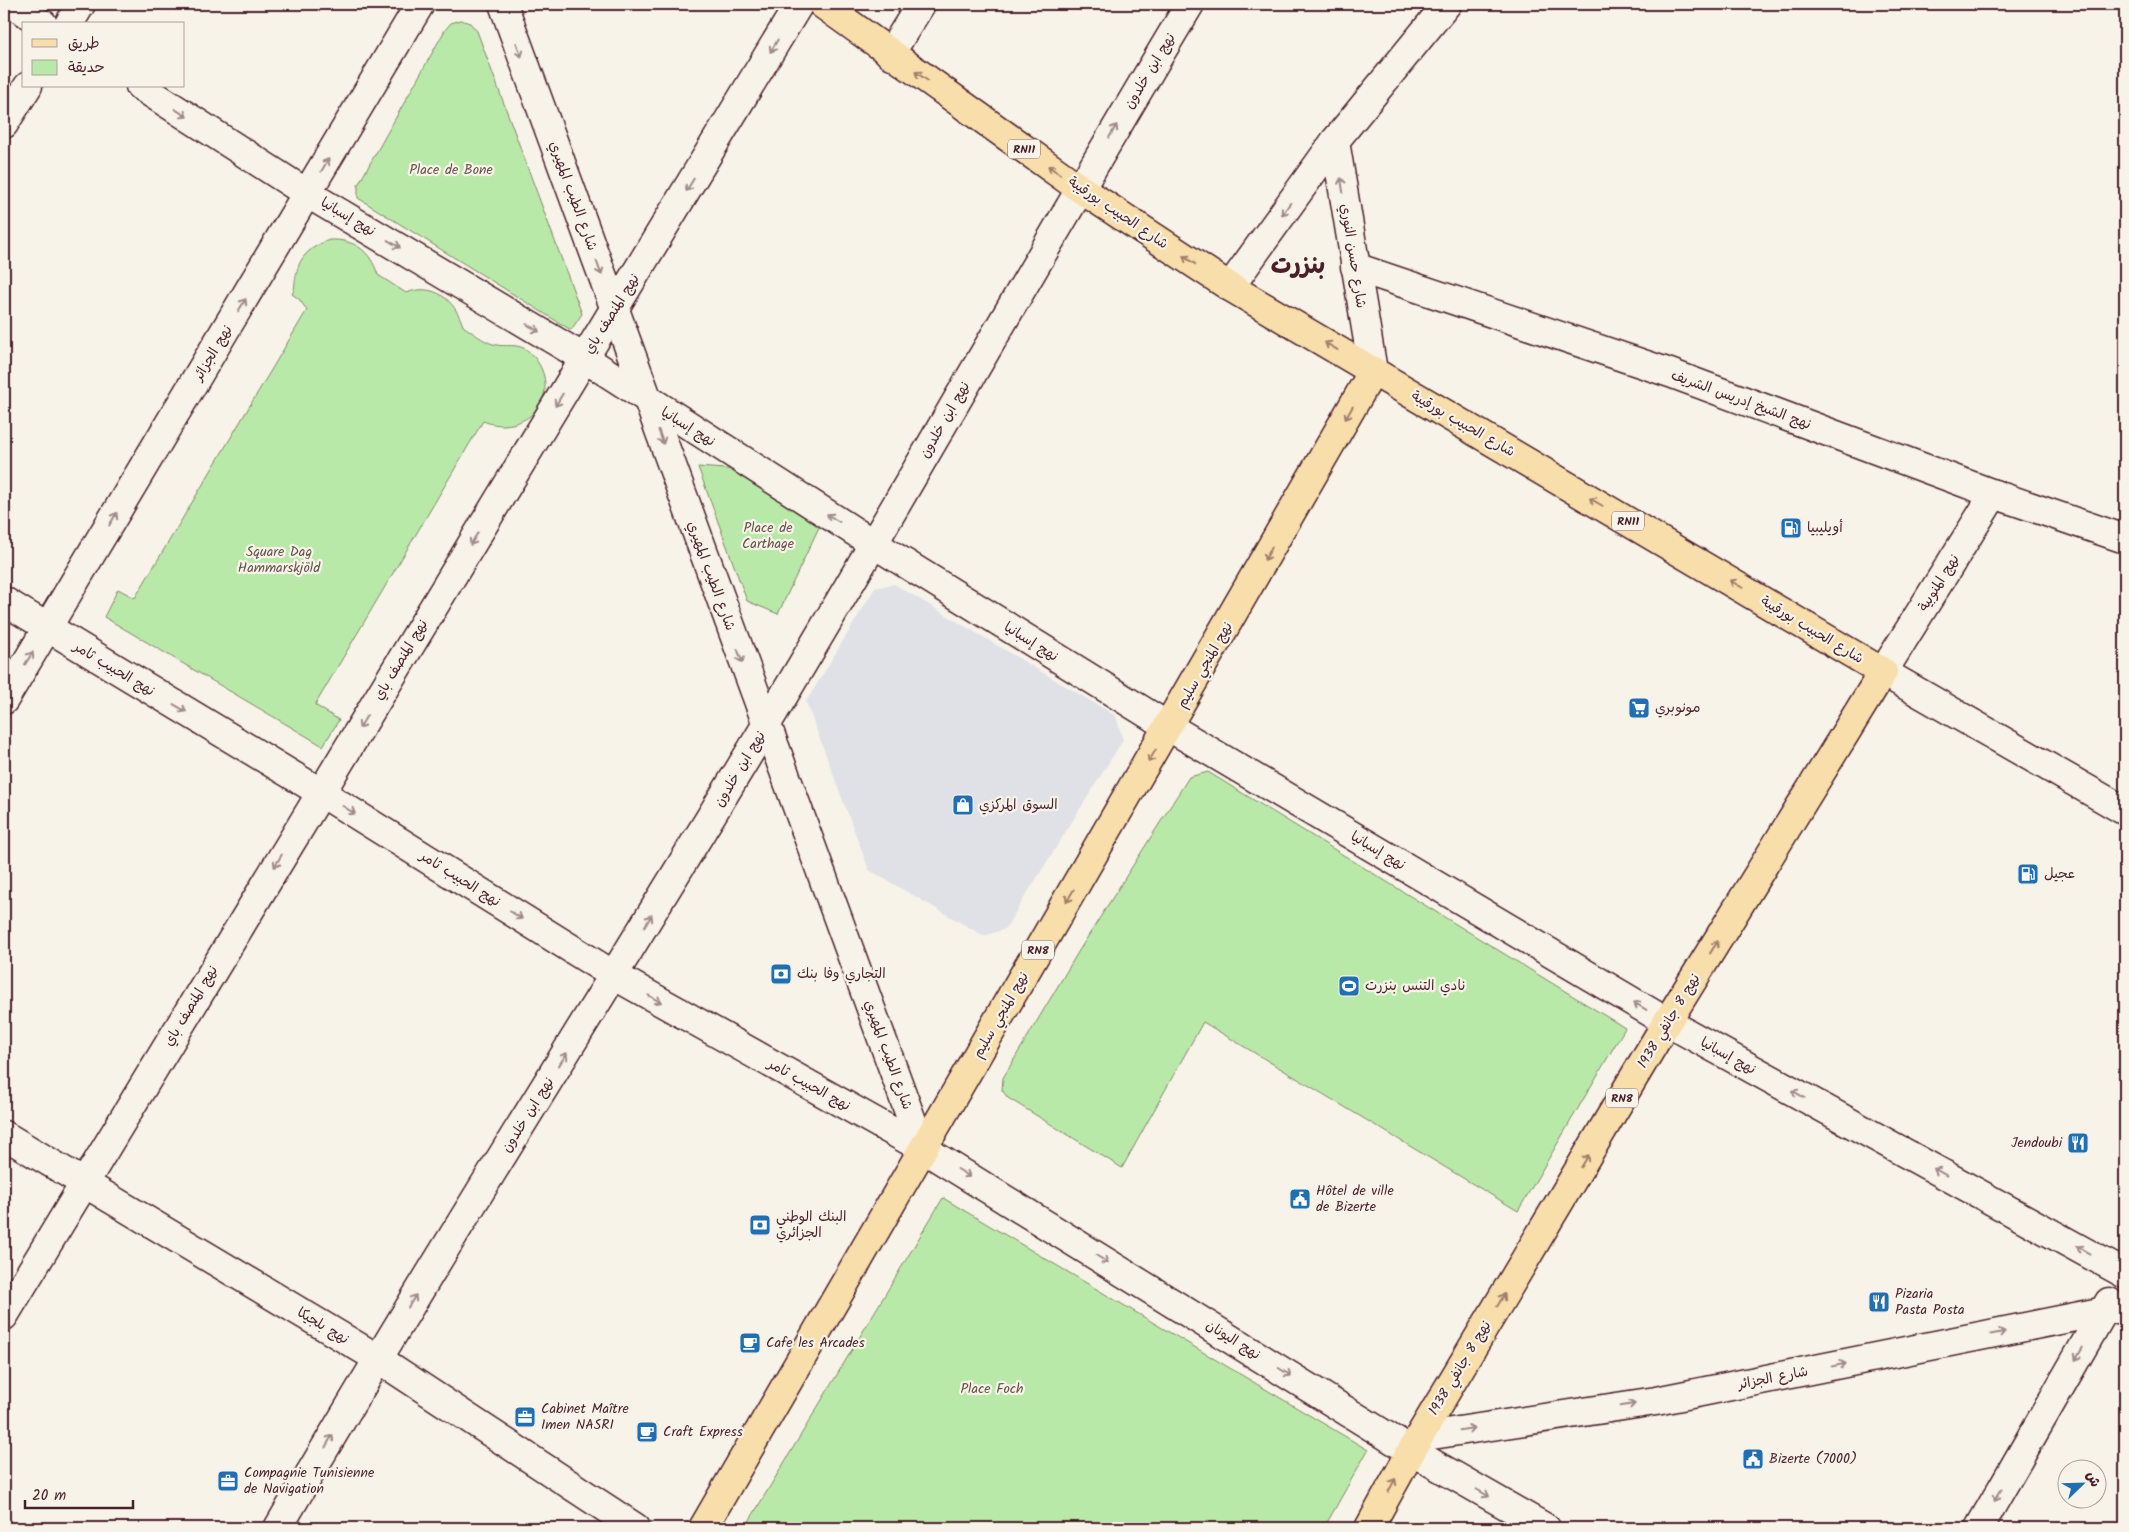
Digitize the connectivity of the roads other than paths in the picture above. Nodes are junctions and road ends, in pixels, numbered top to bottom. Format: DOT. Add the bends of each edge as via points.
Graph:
graph roads {
  1 [pos="13,4"];
  2 [pos="82,4"];
  3 [pos="420,4"];
  4 [pos="503,4"];
  5 [pos="799,4"];
  6 [pos="822,4"];
  7 [pos="921,4"];
  8 [pos="1190,4"];
  9 [pos="1447,4"];
  10 [pos="40,22"];
  11 [pos="70,22"];
  12 [pos="890,54"];
  13 [pos="27,88"];
  14 [pos="143,88"];
  15 [pos="4,124"];
  16 [pos="1335,141"];
  17 [pos="1079,188"];
  18 [pos="308,194"];
  19 [pos="1355,267"];
  20 [pos="1230,287"];
  21 [pos="614,310"];
  22 [pos="584,358"];
  23 [pos="1373,371"];
  24 [pos="648,401"];
  25 [pos="1994,494"];
  26 [pos="2125,539"];
  27 [pos="874,544"];
  28 [pos="4,601"];
  29 [pos="48,628"];
  30 [pos="1883,672"];
  31 [pos="4,700"];
  32 [pos="766,726"];
  33 [pos="1169,727"];
  34 [pos="320,792"];
  35 [pos="2125,811"];
  36 [pos="615,976"];
  37 [pos="1668,1022"];
  38 [pos="4,1135"];
  39 [pos="922,1148"];
  40 [pos="84,1183"];
  41 [pos="2125,1274"];
  42 [pos="2114,1309"];
  43 [pos="4,1316"];
  44 [pos="377,1358"];
  45 [pos="1415,1444"];
  46 [pos="278,1528"];
  47 [pos="636,1528"];
  48 [pos="703,1528"];
  49 [pos="1369,1528"];
  50 [pos="1546,1528"];
  51 [pos="1979,1528"];
  1 -- 10 [label="street"];
  2 -- 11 [label="street"];
  18 -- 3 [label="street, نهج الجزائر, one-way"];
  4 -- 21 [label="street, شارع الطيب المهيري, one-way"];
  5 -- 21 [label="street, نهج المنصف باي, one-way"];
  6 -- 12 [label="main road, شارع الحبيب بورقيبة / RN11"];
  7 -- 12 [label="street"];
  17 -- 8 [label="street, نهج ابن خلدون, one-way"];
  9 -- 16 [label="street"];
  17 -- 12 [label="main road, شارع الحبيب بورقيبة / RN11, one-way"];
  13 -- 15 [label="street"];
  14 -- 18 [label="street, نهج إسبانيا, one-way"];
  19 -- 16 [label="street, شارع حسن النوري, one-way"];
  16 -- 20 [label="street, one-way"];
  20 -- 17 [label="main road, شارع الحبيب بورقيبة / RN11, one-way"];
  17 -- 27 [label="street, نهج ابن خلدون"];
  18 -- 22 [label="street, نهج إسبانيا, one-way"];
  29 -- 18 [label="street, نهج الجزائر, one-way"];
  19 -- 23 [label="street, شارع حسن النوري"];
  19 -- 25 [label="street, نهج الشيخ إدريس الشريف" via="1670,373"];
  23 -- 20 [label="main road, شارع الحبيب بورقيبة / RN11, one-way"];
  21 -- 22 [label="street, نهج المنصف باي"];
  21 -- 24 [label="street, شارع الطيب المهيري"];
  22 -- 24 [label="street, نهج إسبانيا"];
  22 -- 34 [label="street, نهج المنصف باي, one-way"];
  30 -- 23 [label="main road, شارع الحبيب بورقيبة / RN11, one-way"];
  23 -- 33 [label="main road, نهج المنجي سليم / RN8, one-way"];
  27 -- 24 [label="street, نهج إسبانيا, one-way"];
  24 -- 32 [label="street, شارع الطيب المهيري, one-way"];
  25 -- 26 [label="street, نهج الشيخ إدريس الشريف"];
  25 -- 30 [label="street, نهج المنوبية"];
  27 -- 32 [label="street, نهج ابن خلدون"];
  27 -- 33 [label="street, نهج إسبانيا"];
  28 -- 29 [label="street, نهج الحبيب ثامر"];
  31 -- 29 [label="street, نهج الجزائر, one-way"];
  29 -- 34 [label="street, نهج الحبيب ثامر, one-way"];
  30 -- 35 [label="street, شارع الحبيب بورقيبة / RN11"];
  37 -- 30 [label="main road, نهج 8 جانفي 1938 / RN8, one-way"];
  36 -- 32 [label="street, نهج ابن خلدون, one-way"];
  32 -- 39 [label="street, شارع الطيب المهيري"];
  37 -- 33 [label="street, نهج إسبانيا, one-way"];
  33 -- 39 [label="main road, نهج المنجي سليم / RN8, one-way"];
  34 -- 36 [label="street, نهج الحبيب ثامر, one-way"];
  34 -- 40 [label="street, نهج المنصف باي, one-way"];
  36 -- 39 [label="street, نهج الحبيب ثامر, one-way"];
  44 -- 36 [label="street, نهج ابن خلدون, one-way"];
  41 -- 37 [label="street, نهج إسبانيا, one-way"];
  45 -- 37 [label="main road, نهج 8 جانفي 1938 / RN8, one-way"];
  38 -- 40 [label="street, نهج بلجيكا"];
  39 -- 45 [label="street, نهج اليونان, one-way"];
  39 -- 48 [label="main road, نهج المنجي سليم / RN8"];
  40 -- 43 [label="street, نهج المنصف باي"];
  40 -- 44 [label="street, نهج بلجيكا"];
  41 -- 42 [label="street"];
  45 -- 42 [label="street, شارع الجزائر, one-way" via="1656,1401"];
  42 -- 51 [label="street, one-way"];
  46 -- 44 [label="street, نهج ابن خلدون, one-way"];
  44 -- 47 [label="street, نهج بلجيكا"];
  49 -- 45 [label="main road, نهج 8 جانفي 1938 / RN8, one-way"];
  45 -- 50 [label="street, نهج اليونان, one-way"];
}
